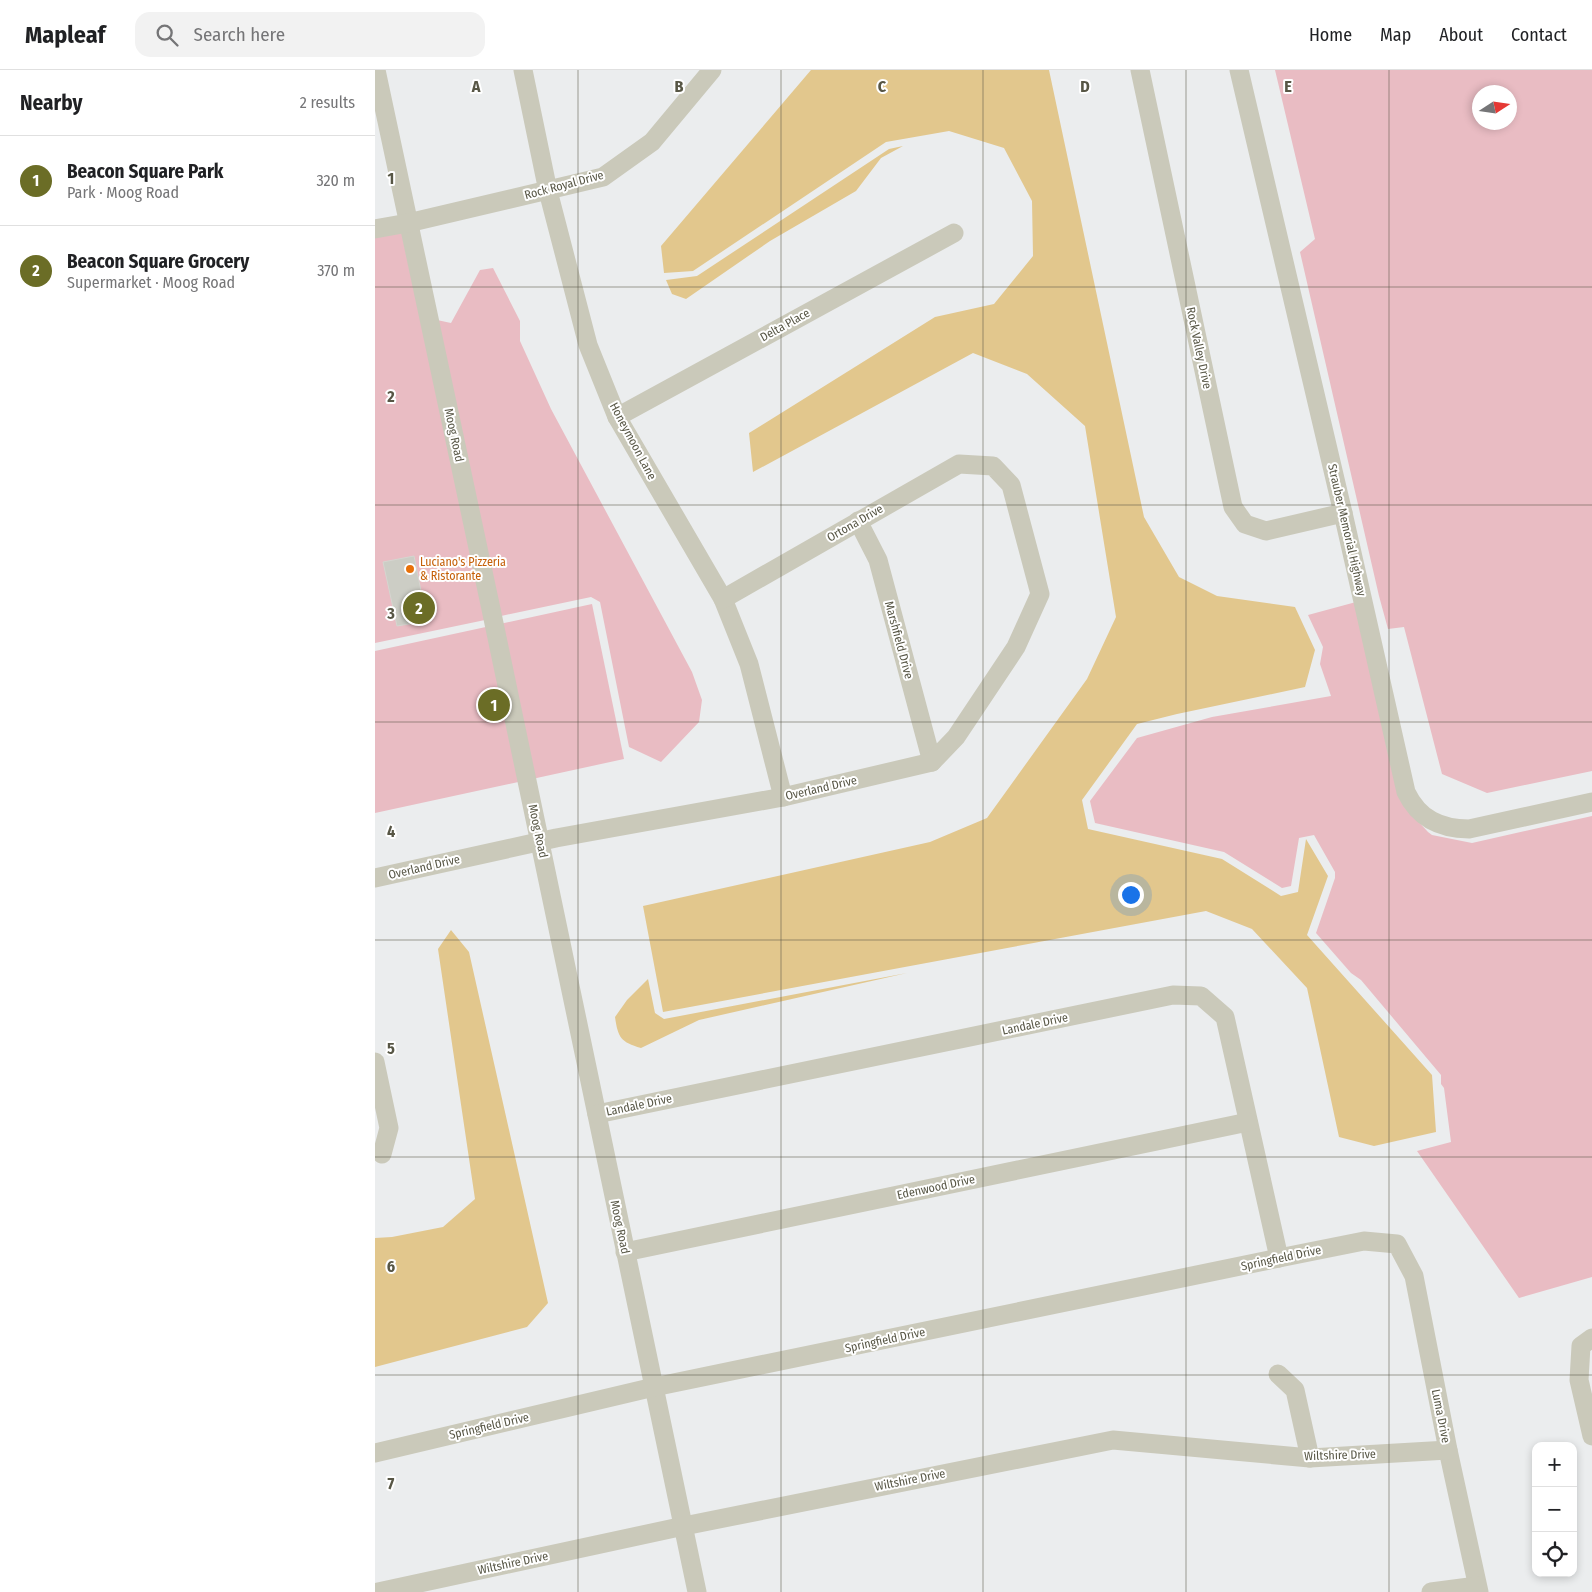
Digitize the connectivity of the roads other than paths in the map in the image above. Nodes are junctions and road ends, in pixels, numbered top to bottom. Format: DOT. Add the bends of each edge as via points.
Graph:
graph roads {
  1 [pos="523,70"];
  2 [pos="712,70"];
  3 [pos="1140,70"];
  4 [pos="1239,70"];
  5 [pos="377,81"];
  6 [pos="548,191"];
  7 [pos="408,223"];
  8 [pos="375,229"];
  9 [pos="954,233"];
  10 [pos="617,417"];
  11 [pos="1343,513"];
  12 [pos="857,521"];
  13 [pos="723,599"];
  14 [pos="932,762"];
  15 [pos="783,797"];
  16 [pos="1592,802"];
  17 [pos="540,842"];
  18 [pos="375,878"];
  19 [pos="375,1062"];
  20 [pos="597,1114"];
  21 [pos="1248,1122"];
  22 [pos="383,1154"];
  23 [pos="1397,1244"];
  24 [pos="625,1252"];
  25 [pos="1279,1258"];
  26 [pos="1587,1342"];
  27 [pos="1278,1374"];
  28 [pos="655,1387"];
  29 [pos="1592,1436"];
  30 [pos="1448,1450"];
  31 [pos="375,1453"];
  32 [pos="1310,1458"];
  33 [pos="684,1526"];
  34 [pos="1478,1589"];
  35 [pos="378,1592"];
  36 [pos="697,1592"];
  37 [pos="1431,1592"];
  1 -- 6 [label="street, Honeymoon Lane"];
  2 -- 6 [label="street, Rock Royal Drive" via="652,142 603,177"];
  3 -- 11 [label="street, Rock Valley Drive" via="1233,507 1245,524 1266,531"];
  4 -- 11 [label="street, Strauber Memorial Highway"];
  5 -- 7 [label="street, Moog Road"];
  6 -- 7 [label="street, Rock Royal Drive"];
  6 -- 10 [label="street, Honeymoon Lane" via="588,345"];
  7 -- 8 [label="street, Rock Royal Drive"];
  7 -- 17 [label="street, Moog Road"];
  9 -- 10 [label="street, Delta Place"];
  10 -- 13 [label="street, Honeymoon Lane"];
  11 -- 16 [label="street, Strauber Memorial Highway" via="1406,792 1412,804 1424,816 1441,825 1469,830"];
  12 -- 13 [label="street, Ortona Drive"];
  12 -- 14 [label="street, Marshfield Drive" via="878,560"];
  12 -- 14 [label="street, Ortona Drive" via="959,464 993,466 1011,484 1040,594 1016,647 956,737"];
  13 -- 15 [label="street, Honeymoon Lane" via="749,664"];
  14 -- 15 [label="street, Overland Drive"];
  15 -- 17 [label="street, Overland Drive"];
  17 -- 18 [label="street, Overland Drive"];
  17 -- 20 [label="street, Moog Road"];
  19 -- 22 [label="street" via="389,1128"];
  20 -- 21 [label="street, Landale Drive" via="1173,995 1201,996 1225,1017"];
  20 -- 24 [label="street, Moog Road"];
  21 -- 24 [label="street, Edenwood Drive"];
  21 -- 25 [label="street, Landale Drive"];
  23 -- 25 [label="street, Springfield Drive" via="1364,1241"];
  23 -- 30 [label="street, Luma Drive" via="1414,1276"];
  24 -- 28 [label="street, Moog Road"];
  25 -- 28 [label="street, Springfield Drive"];
  26 -- 29 [label="street" via="1579,1380"];
  27 -- 32 [label="street" via="1295,1390"];
  28 -- 31 [label="street, Springfield Drive"];
  28 -- 33 [label="street, Moog Road"];
  30 -- 32 [label="street, Wiltshire Drive"];
  30 -- 34 [label="street, Luma Drive"];
  32 -- 33 [label="street, Wiltshire Drive" via="1113,1440"];
  33 -- 35 [label="street, Wiltshire Drive"];
  33 -- 36 [label="street, Moog Road"];
  34 -- 37 [label="street"];
}
